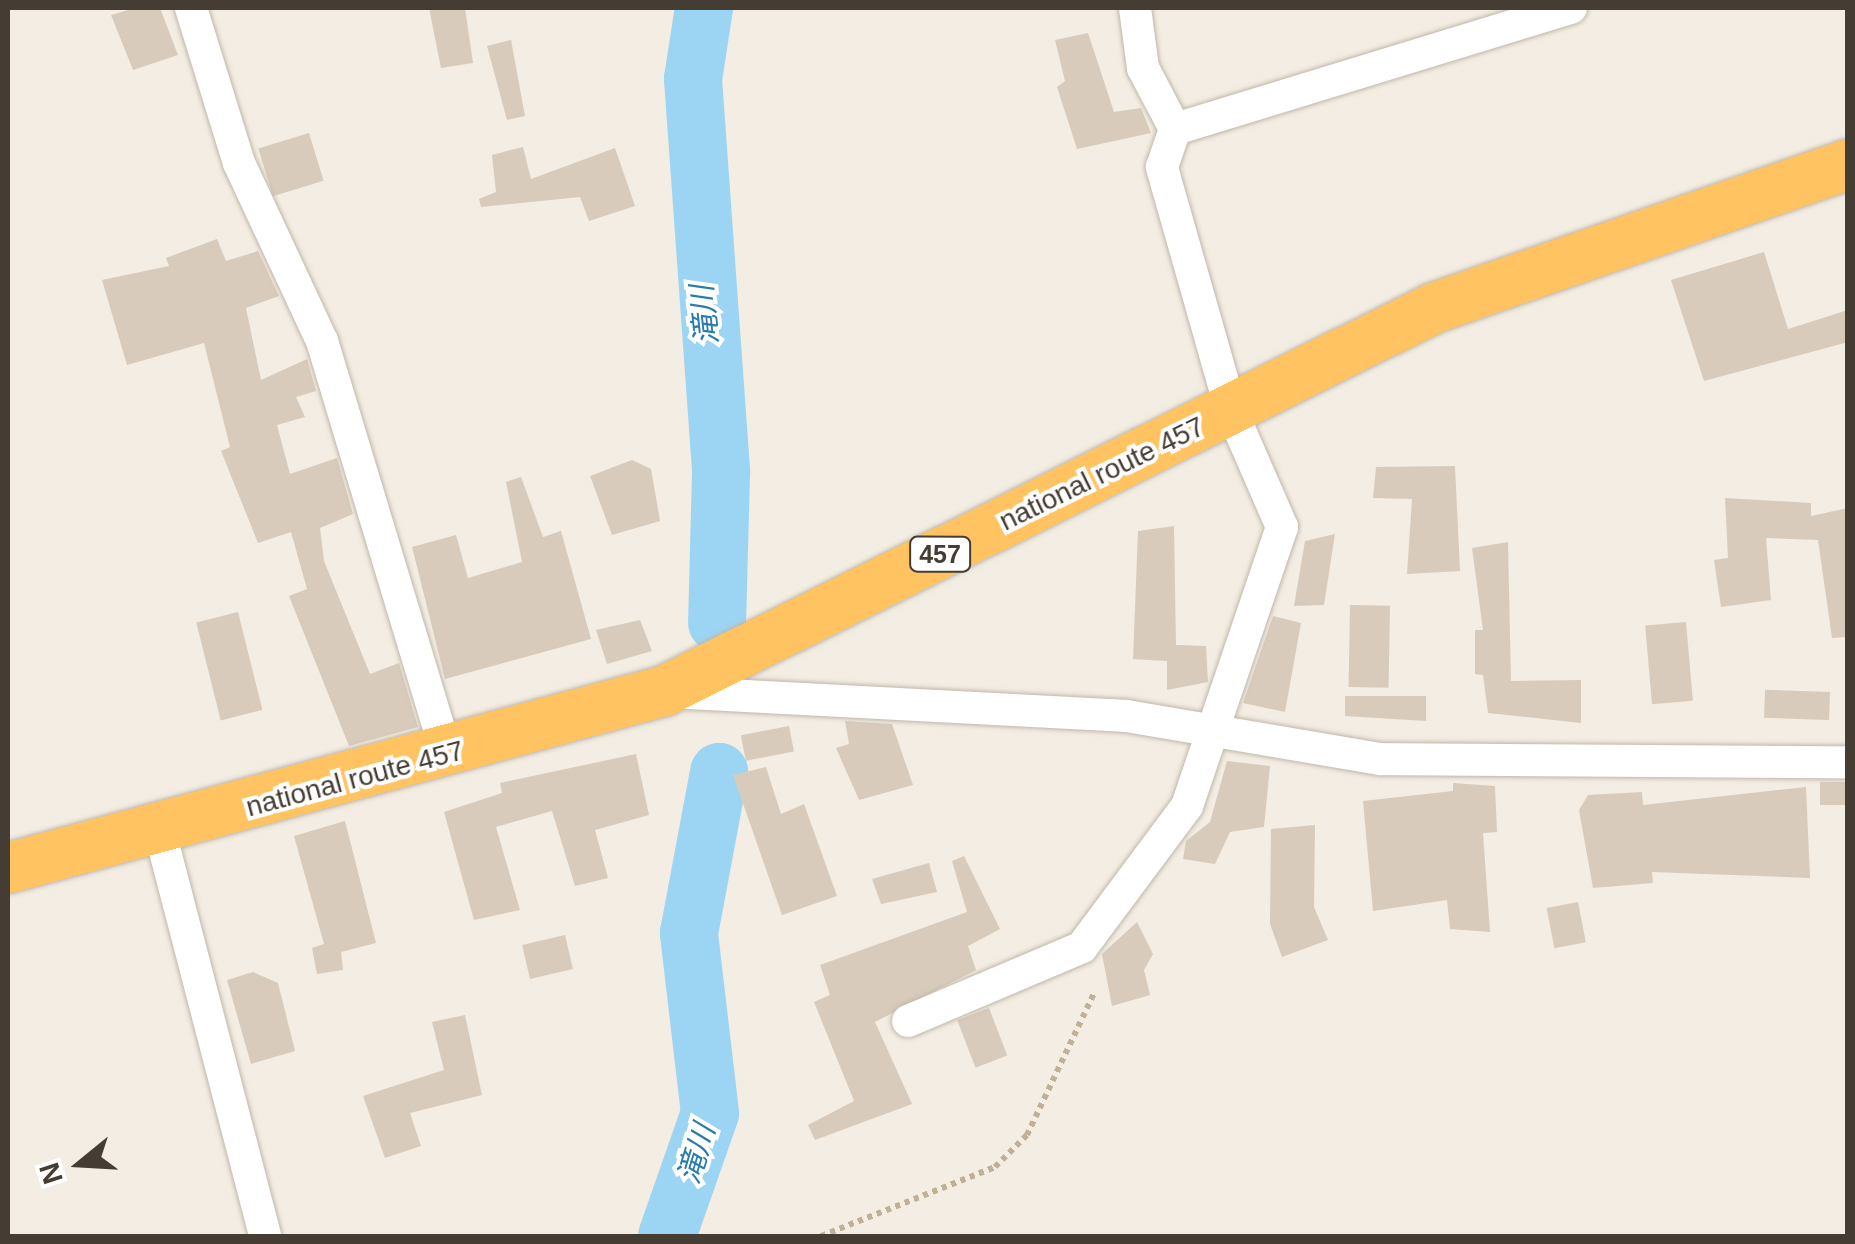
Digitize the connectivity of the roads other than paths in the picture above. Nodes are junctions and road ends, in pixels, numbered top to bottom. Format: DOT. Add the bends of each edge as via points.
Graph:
graph roads {
  1 [pos="192,8"];
  2 [pos="1135,8"];
  3 [pos="1571,8"];
  4 [pos="1175,128"];
  5 [pos="1848,165"];
  6 [pos="1231,410"];
  7 [pos="664,692"];
  8 [pos="1217,736"];
  9 [pos="447,754"];
  10 [pos="1848,762"];
  11 [pos="160,832"];
  12 [pos="8,868"];
  13 [pos="908,1021"];
  14 [pos="265,1236"];
  1 -- 9 [label="street" via="239,163 322,342"];
  2 -- 4 [label="street" via="1144,68"];
  3 -- 4 [label="street"];
  4 -- 6 [label="street" via="1162,167"];
  5 -- 6 [label="highway, national route 457 / 457" via="1434,308"];
  6 -- 7 [label="highway, national route 457 / 457"];
  6 -- 8 [label="street" via="1282,528"];
  7 -- 8 [label="street" via="1126,716"];
  7 -- 9 [label="highway, national route 457 / 457"];
  8 -- 10 [label="street" via="1380,759"];
  8 -- 13 [label="street" via="1188,806 1082,947"];
  9 -- 11 [label="highway, national route 457 / 457"];
  11 -- 12 [label="highway, national route 457 / 457"];
  11 -- 14 [label="street"];
}
